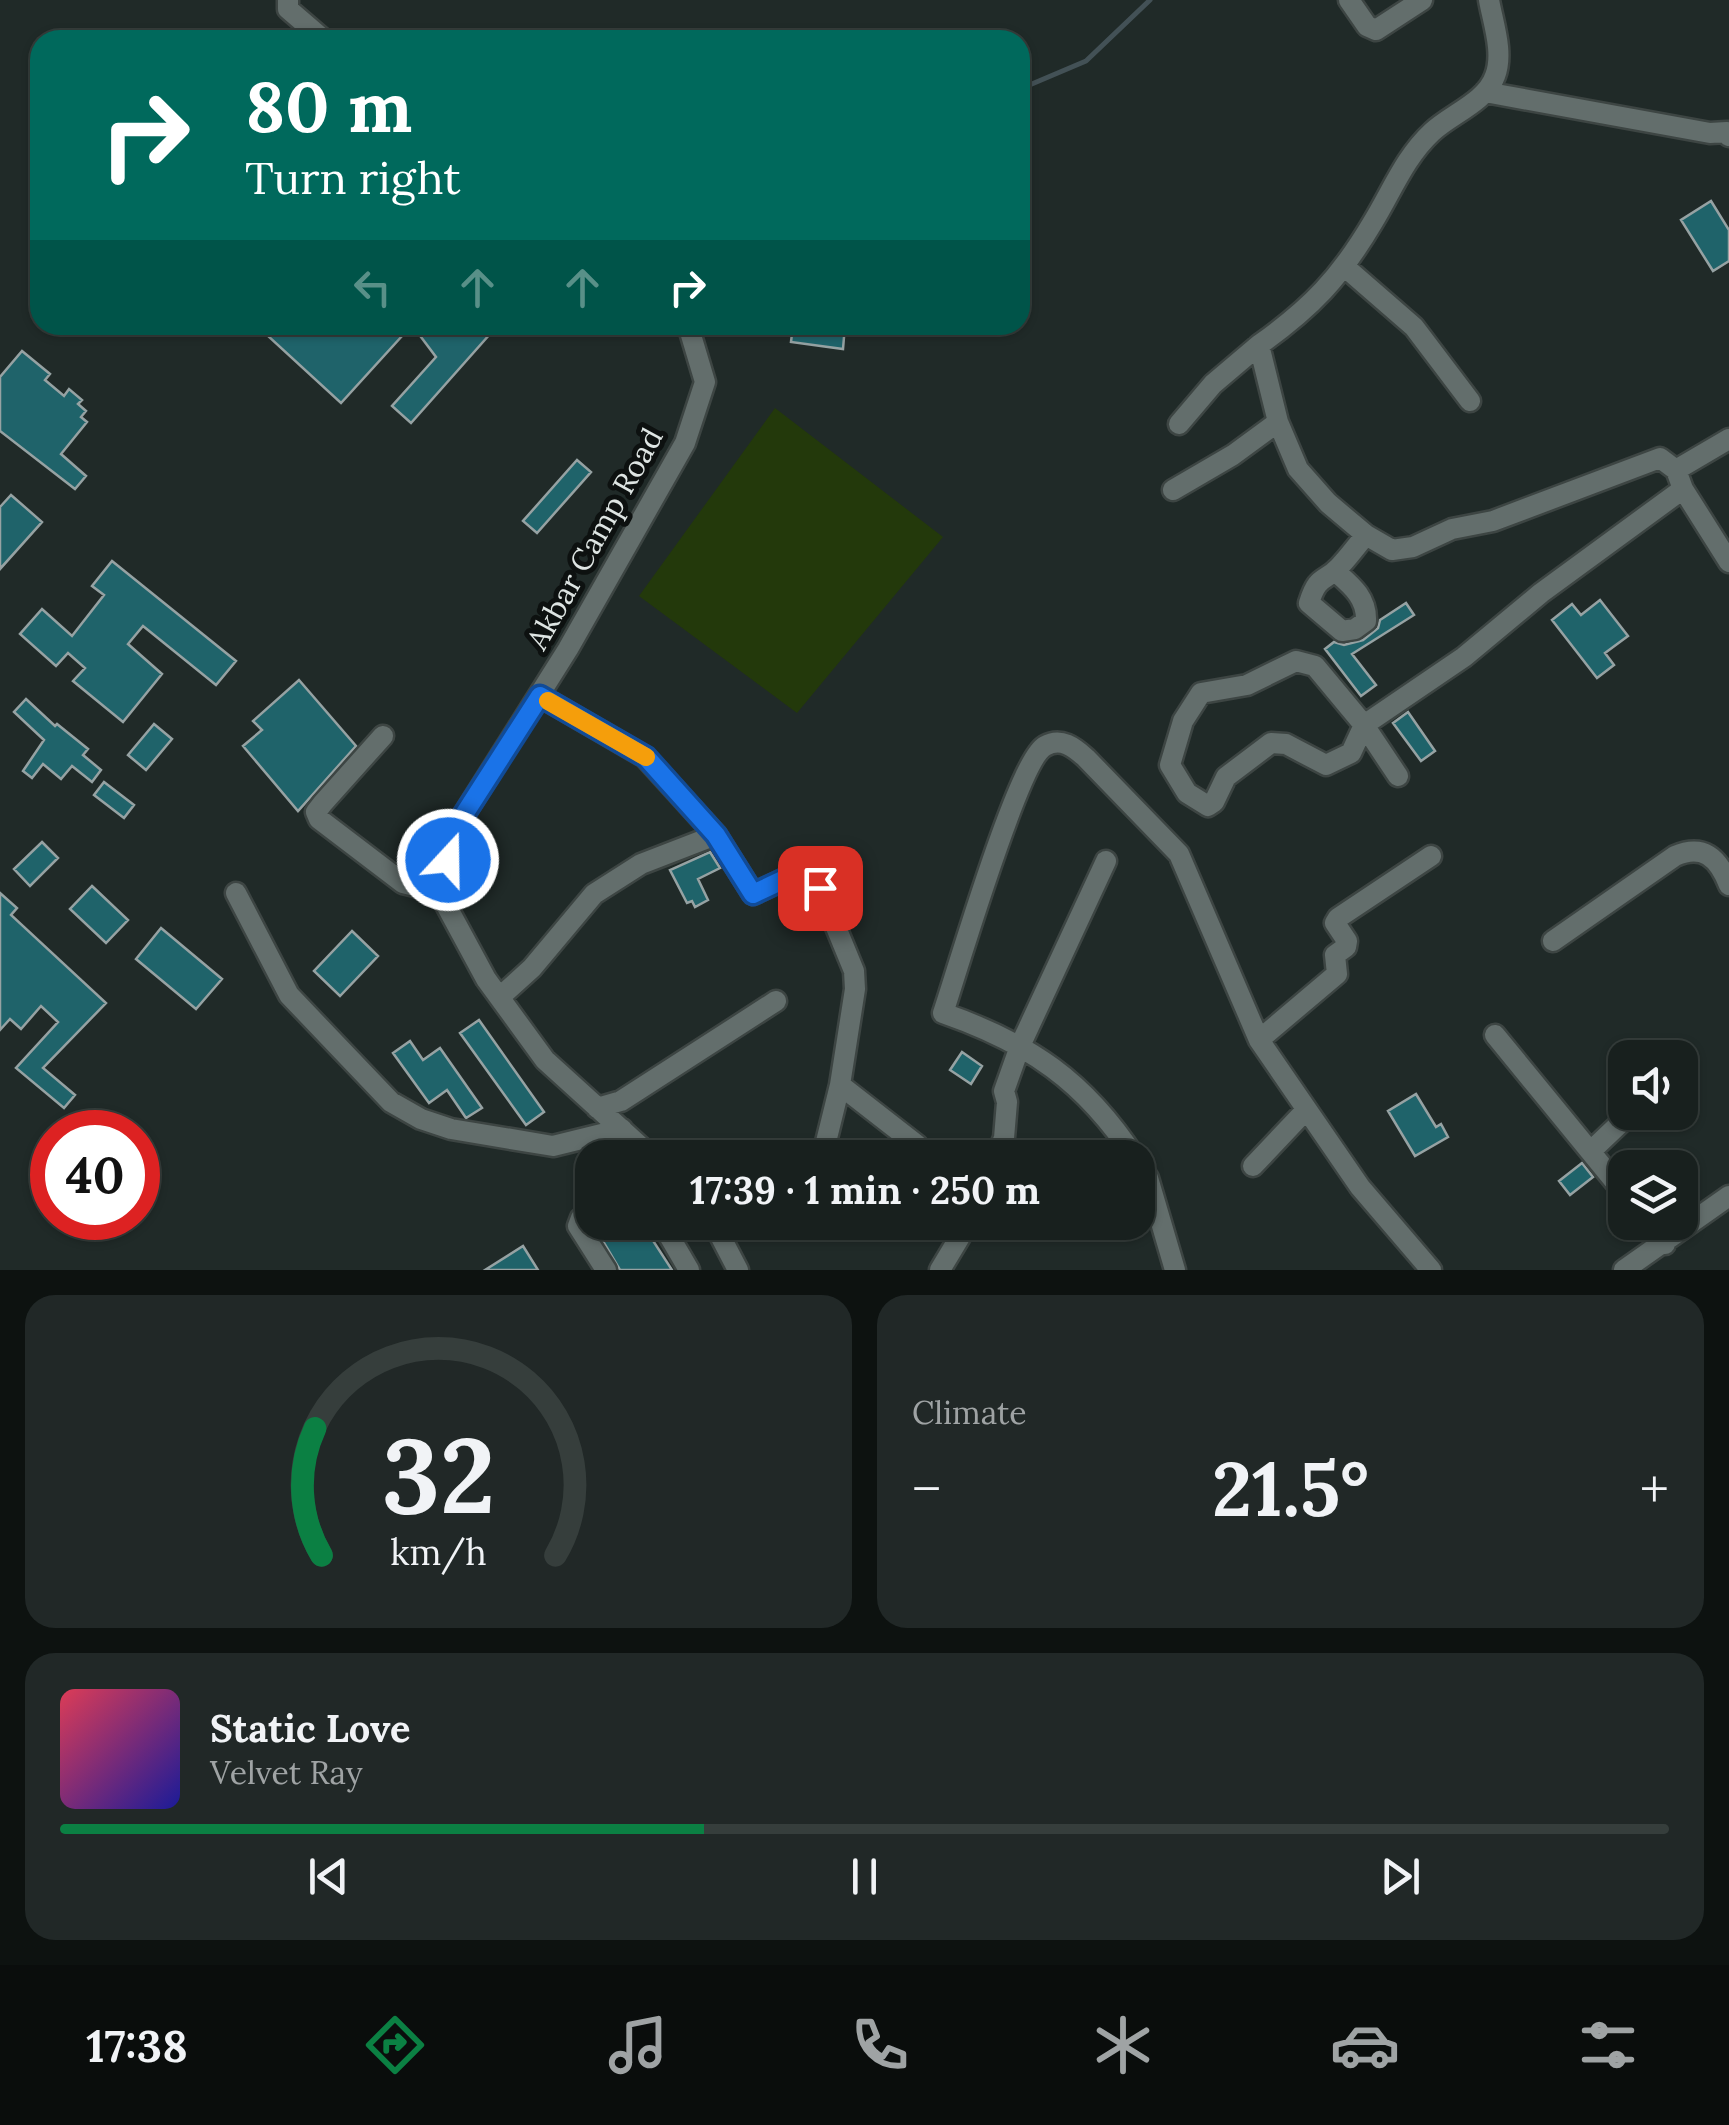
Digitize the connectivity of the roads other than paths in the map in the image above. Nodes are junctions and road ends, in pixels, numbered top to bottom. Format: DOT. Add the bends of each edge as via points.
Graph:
graph roads {
  1 [pos="288,0"];
  2 [pos="1350,0"];
  3 [pos="1422,0"];
  4 [pos="1489,0"];
  5 [pos="312,30"];
  6 [pos="1485,92"];
  7 [pos="1729,136"];
  8 [pos="1345,267"];
  9 [pos="691,335"];
  10 [pos="1259,345"];
  11 [pos="1470,401"];
  12 [pos="1278,422"];
  13 [pos="1179,424"];
  14 [pos="1729,439"];
  15 [pos="1680,479"];
  16 [pos="1173,490"];
  17 [pos="1366,535"];
  18 [pos="1729,562"];
  19 [pos="1336,572"];
  20 [pos="540,696"];
  21 [pos="1364,726"];
  22 [pos="384,736"];
  23 [pos="1398,776"];
  24 [pos="716,835"];
  25 [pos="1431,856"];
  26 [pos="1106,862"];
  27 [pos="1729,884"];
  28 [pos="439,892"];
  29 [pos="236,894"];
  30 [pos="1553,941"];
  31 [pos="500,996"];
  32 [pos="776,1001"];
  33 [pos="1495,1035"];
  34 [pos="1260,1040"];
  35 [pos="1020,1046"];
  36 [pos="840,1085"];
  37 [pos="598,1108"];
  38 [pos="1306,1110"];
  39 [pos="622,1129"];
  40 [pos="1613,1130"];
  41 [pos="634,1140"];
  42 [pos="826,1140"];
  43 [pos="911,1140"];
  44 [pos="1003,1140"];
  45 [pos="1121,1140"];
  46 [pos="1591,1151"];
  47 [pos="1253,1166"];
  48 [pos="1608,1172"];
  49 [pos="1729,1196"];
  50 [pos="1155,1202"];
  51 [pos="587,1240"];
  52 [pos="672,1240"];
  53 [pos="728,1240"];
  54 [pos="958,1240"];
  55 [pos="1663,1240"];
  56 [pos="1666,1244"];
  57 [pos="606,1270"];
  58 [pos="689,1270"];
  59 [pos="738,1270"];
  60 [pos="940,1270"];
  61 [pos="1175,1270"];
  62 [pos="1431,1270"];
  63 [pos="1624,1270"];
  1 -- 5 [label="street" via="288,9"];
  2 -- 3 [label="street" via="1376,30"];
  4 -- 6 [label="street" via="1498,61"];
  6 -- 7 [label="street"];
  6 -- 8 [label="street" via="1432,131 1408,159"];
  8 -- 10 [label="street" via="1304,313"];
  8 -- 11 [label="street" via="1414,327"];
  9 -- 20 [label="street, Akbar Camp Road" via="705,382 685,443"];
  10 -- 12 [label="street"];
  10 -- 13 [label="street"];
  12 -- 16 [label="street"];
  12 -- 17 [label="street" via="1298,469"];
  14 -- 15 [label="street"];
  15 -- 17 [label="street" via="1660,458 1412,547 1392,550"];
  15 -- 18 [label="street"];
  15 -- 21 [label="street" via="1464,657"];
  17 -- 19 [label="street"];
  20 -- 24 [label="street" via="646,757"];
  20 -- 28 [label="street, Akbar Camp Road" via="456,827"];
  21 -- 21 [label="street" via="1316,666 1296,660 1247,685 1201,693 1170,765 1187,792 1208,806 1226,776 1271,743 1326,765 1351,753"];
  21 -- 23 [label="street"];
  22 -- 28 [label="street" via="322,803 318,819 404,882"];
  24 -- 31 [label="street" via="642,864 594,894"];
  24 -- 36 [label="street" via="753,894 787,878 794,886 817,881 854,971"];
  25 -- 34 [label="street" via="1338,918 1334,923 1347,941 1335,954 1337,974"];
  26 -- 35 [label="street"];
  27 -- 30 [label="street" via="1713,860 1690,850"];
  28 -- 31 [label="street"];
  29 -- 39 [label="street" via="289,996 390,1102 451,1129 553,1146"];
  31 -- 37 [label="street" via="544,1060"];
  32 -- 37 [label="street" via="632,1094"];
  33 -- 46 [label="street"];
  34 -- 35 [label="street" via="1180,854 1086,758 1058,742 1034,756 1016,792 943,1014"];
  34 -- 38 [label="street"];
  35 -- 44 [label="street" via="1004,1091"];
  35 -- 45 [label="street" via="1085,1094"];
  36 -- 42 [label="street"];
  36 -- 43 [label="street"];
  37 -- 39 [label="street"];
  38 -- 47 [label="street"];
  38 -- 62 [label="street"];
  39 -- 41 [label="street"];
  40 -- 46 [label="street"];
  46 -- 48 [label="street"];
  49 -- 56 [label="street"];
  50 -- 61 [label="street"];
  51 -- 57 [label="street"];
  52 -- 58 [label="street"];
  53 -- 59 [label="street"];
  54 -- 60 [label="street"];
  55 -- 56 [label="street"];
  56 -- 63 [label="street"];
}
